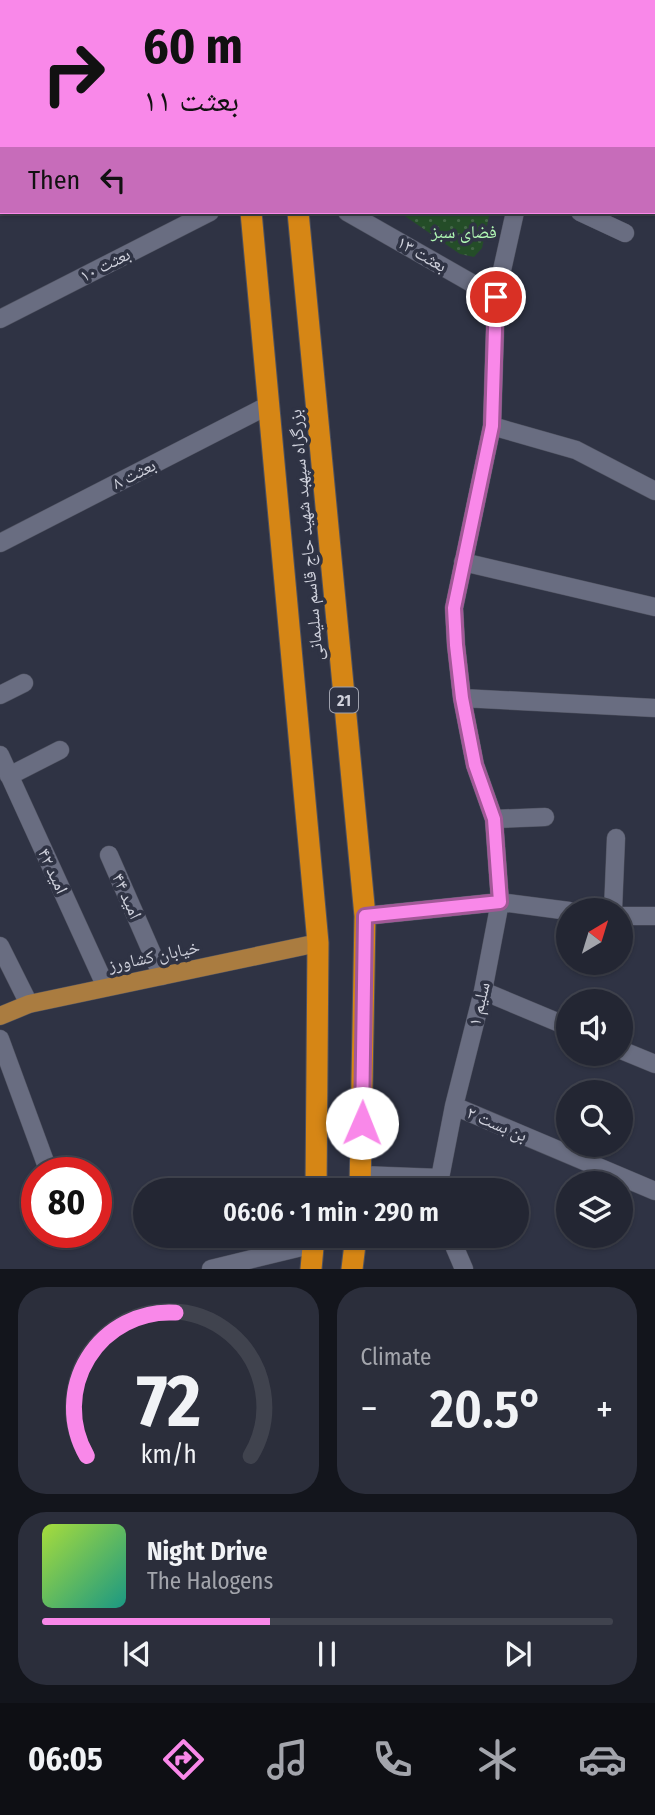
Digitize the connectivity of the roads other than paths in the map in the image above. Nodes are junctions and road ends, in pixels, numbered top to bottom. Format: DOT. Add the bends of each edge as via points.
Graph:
graph roads {
  1 [pos="206,214"];
  2 [pos="251,214"];
  3 [pos="298,214"];
  4 [pos="351,214"];
  5 [pos="514,214"];
  6 [pos="584,214"];
  7 [pos="625,233"];
  8 [pos="496,297"];
  9 [pos="0,319"];
  10 [pos="269,405"];
  11 [pos="492,426"];
  12 [pos="655,491"];
  13 [pos="0,543"];
  14 [pos="463,562"];
  15 [pos="655,607"];
  16 [pos="24,683"];
  17 [pos="0,695"];
  18 [pos="462,698"];
  19 [pos="655,708"];
  20 [pos="60,750"];
  21 [pos="0,755"];
  22 [pos="9,776"];
  23 [pos="545,817"];
  24 [pos="494,819"];
  25 [pos="616,838"];
  26 [pos="109,855"];
  27 [pos="614,898"];
  28 [pos="500,902"];
  29 [pos="556,909"];
  30 [pos="365,916"];
  31 [pos="634,916"];
  32 [pos="655,916"];
  33 [pos="318,943"];
  34 [pos="0,946"];
  35 [pos="162,976"];
  36 [pos="106,987"];
  37 [pos="483,991"];
  38 [pos="29,1004"];
  39 [pos="0,1016"];
  40 [pos="556,1022"];
  41 [pos="0,1039"];
  42 [pos="633,1054"];
  43 [pos="655,1064"];
  44 [pos="454,1106"];
  45 [pos="43,1157"];
  46 [pos="316,1178"];
  47 [pos="361,1178"];
  48 [pos="442,1178"];
  49 [pos="655,1191"];
  50 [pos="286,1248"];
  51 [pos="313,1248"];
  52 [pos="355,1248"];
  53 [pos="455,1248"];
  54 [pos="211,1269"];
  55 [pos="311,1269"];
  56 [pos="352,1269"];
  57 [pos="464,1269"];
  1 -- 9 [label="street, بعثت ۱۰"];
  2 -- 10 [label="highway, بزرگراه سپهبد شهید حاج قاسم سلیمانی"];
  3 -- 30 [label="highway, بزرگراه سپهبد شهید حاج قاسم سلیمانی / 21"];
  4 -- 8 [label="street, بعثت ۱۳"];
  5 -- 8 [label="street, سلیم ۱"];
  6 -- 7 [label="street"];
  8 -- 11 [label="street, سلیم ۱"];
  10 -- 13 [label="street, بعثت ۸"];
  10 -- 33 [label="highway, بزرگراه سپهبد شهید حاج قاسم سلیمانی"];
  11 -- 12 [label="street" via="576,450"];
  11 -- 14 [label="street, سلیم ۱"];
  14 -- 15 [label="street"];
  14 -- 18 [label="street, سلیم ۱" via="454,608"];
  16 -- 17 [label="street"];
  18 -- 19 [label="street"];
  18 -- 24 [label="street, سلیم ۱" via="475,765"];
  20 -- 22 [label="street"];
  21 -- 22 [label="street, امید ۴۲"];
  22 -- 36 [label="street, امید ۴۲"];
  23 -- 24 [label="street"];
  24 -- 28 [label="street, سلیم ۱"];
  25 -- 27 [label="street"];
  26 -- 35 [label="street, امید ۴۴"];
  28 -- 29 [label="street"];
  28 -- 30 [label="street"];
  28 -- 37 [label="street, سلیم ۱"];
  30 -- 47 [label="highway, بزرگراه سپهبد شهید حاج قاسم سلیمانی / 21"];
  31 -- 32 [label="street"];
  33 -- 35 [label="main road, خیابان کشاورز"];
  33 -- 46 [label="highway, بزرگراه سپهبد شهید حاج قاسم سلیمانی"];
  34 -- 38 [label="street"];
  35 -- 36 [label="main road, خیابان کشاورز"];
  36 -- 38 [label="main road, خیابان کشاورز"];
  37 -- 40 [label="street"];
  37 -- 44 [label="street, سلیم ۱"];
  38 -- 39 [label="main road, خیابان کشاورز"];
  41 -- 45 [label="street"];
  42 -- 43 [label="street"];
  44 -- 48 [label="street, سلیم ۱"];
  44 -- 49 [label="street, بن بست ۲"];
  50 -- 54 [label="street"];
  51 -- 55 [label="highway"];
  52 -- 56 [label="highway"];
  53 -- 57 [label="street"];
}
